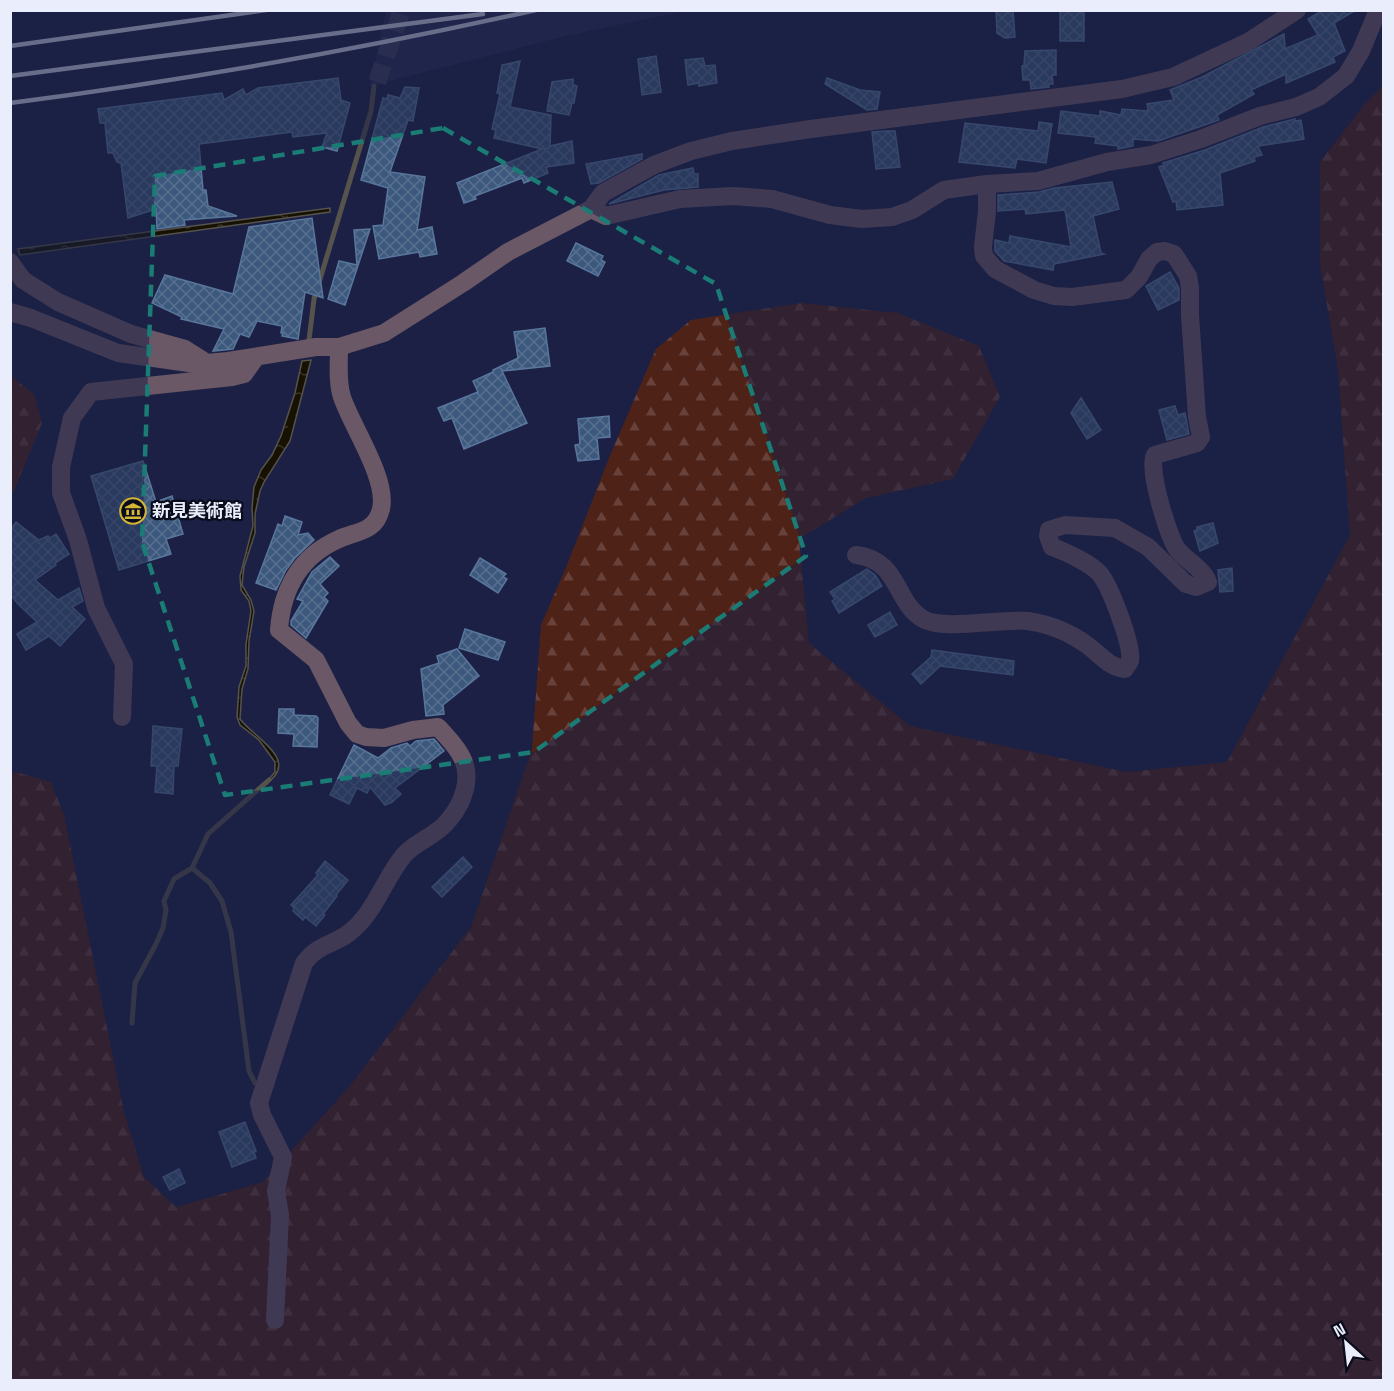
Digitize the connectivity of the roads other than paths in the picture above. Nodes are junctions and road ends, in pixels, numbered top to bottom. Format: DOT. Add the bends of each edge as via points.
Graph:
graph roads {
  1 [pos="1297,10"];
  2 [pos="1378,10"];
  3 [pos="987,184"];
  4 [pos="591,209"];
  5 [pos="10,262"];
  6 [pos="10,312"];
  7 [pos="339,347"];
  8 [pos="256,357"];
  9 [pos="207,363"];
  10 [pos="856,555"];
  11 [pos="122,717"];
  12 [pos="275,1320"];
  1 -- 4 [label="street" via="1248,42 1173,76 1092,94 732,141 654,165 603,193"];
  2 -- 3 [label="street" via="1346,76 1319,97 1151,154 1038,181"];
  3 -- 4 [label="street" via="944,190 912,210 892,217 862,219 830,215 772,199 733,196 680,199 606,216"];
  3 -- 10 [label="street" via="984,256 995,269 1034,290 1072,297 1126,290 1157,252 1174,254 1183,266 1190,288 1201,437 1197,443 1155,455 1153,459 1163,510 1176,547 1205,574 1208,582 1196,587 1186,584 1148,547 1115,528 1065,525 1049,530 1052,547 1099,572 1111,590 1128,642 1130,661 1125,669 1114,668 1087,645 1057,628 1026,621 931,622 914,611 884,565"];
  4 -- 7 [label="street" via="508,252 384,333"];
  5 -- 9 [label="street" via="23,280 58,302 131,334 185,349"];
  6 -- 9 [label="street" via="118,353"];
  7 -- 8 [label="street"];
  7 -- 12 [label="street" via="340,391 379,480 381,512 367,529 339,538 298,568 286,592 279,630 316,660 357,734 384,738 438,727 455,748 468,775 463,796 449,819 440,830 405,854 364,919 348,934 312,952 304,963 260,1103 262,1115 284,1157 276,1191 280,1215"];
  8 -- 9 [label="street"];
  8 -- 11 [label="street" via="244,374 232,377 91,392 72,418 61,467 61,493 96,608 124,664"];
}
